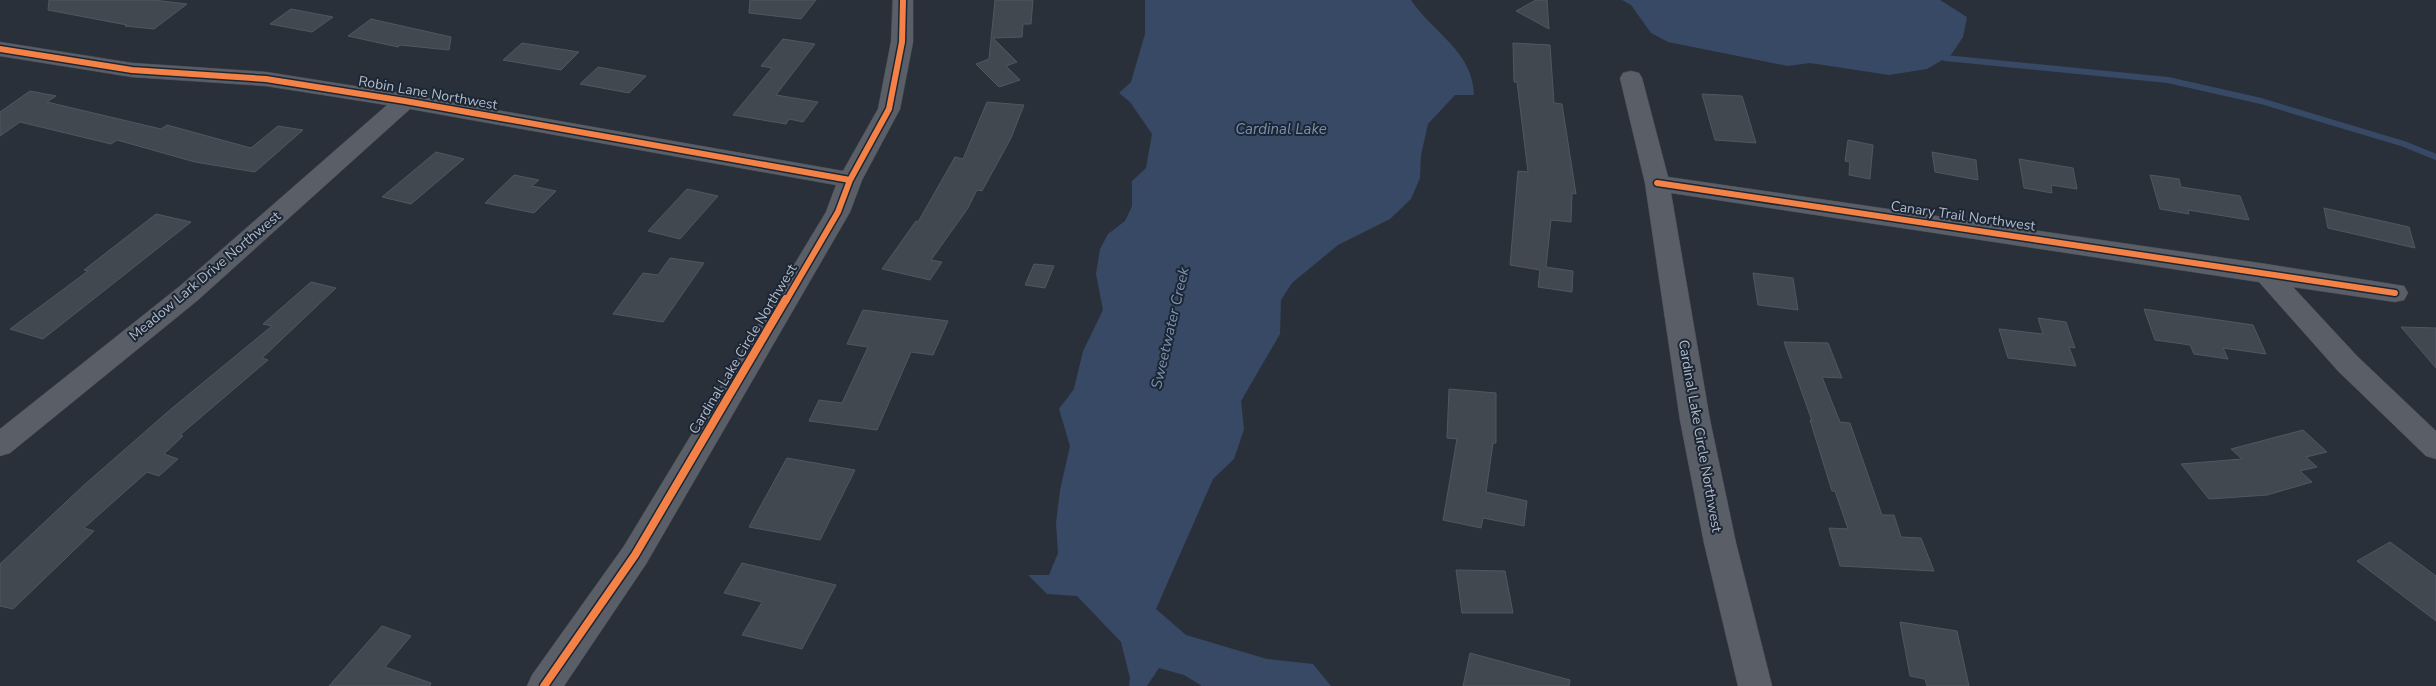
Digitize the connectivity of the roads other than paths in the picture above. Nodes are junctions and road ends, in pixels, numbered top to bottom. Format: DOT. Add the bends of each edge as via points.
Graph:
graph roads {
  1 [pos="903,0"];
  2 [pos="6,55"];
  3 [pos="1631,78"];
  4 [pos="405,101"];
  5 [pos="850,180"];
  6 [pos="1657,183"];
  7 [pos="2266,273"];
  8 [pos="2395,294"];
  9 [pos="0,446"];
  10 [pos="2436,448"];
  11 [pos="544,686"];
  12 [pos="1755,686"];
  1 -- 5 [label="street, Cardinal Lake Circle Northwest" via="902,42 889,109"];
  2 -- 4 [label="street, Robin Lane Northwest" via="132,70 266,79"];
  3 -- 6 [label="street, Cardinal Lake Circle Northwest"];
  4 -- 5 [label="street, Robin Lane Northwest"];
  4 -- 9 [label="street, Meadow Lark Drive Northwest" via="189,293"];
  5 -- 11 [label="street, Cardinal Lake Circle Northwest" via="838,212 635,555"];
  6 -- 7 [label="street, Canary Trail Northwest"];
  6 -- 12 [label="street, Cardinal Lake Circle Northwest" via="1695,420 1720,543"];
  7 -- 8 [label="street, Canary Trail Northwest"];
  7 -- 10 [label="street" via="2332,350"];
}
